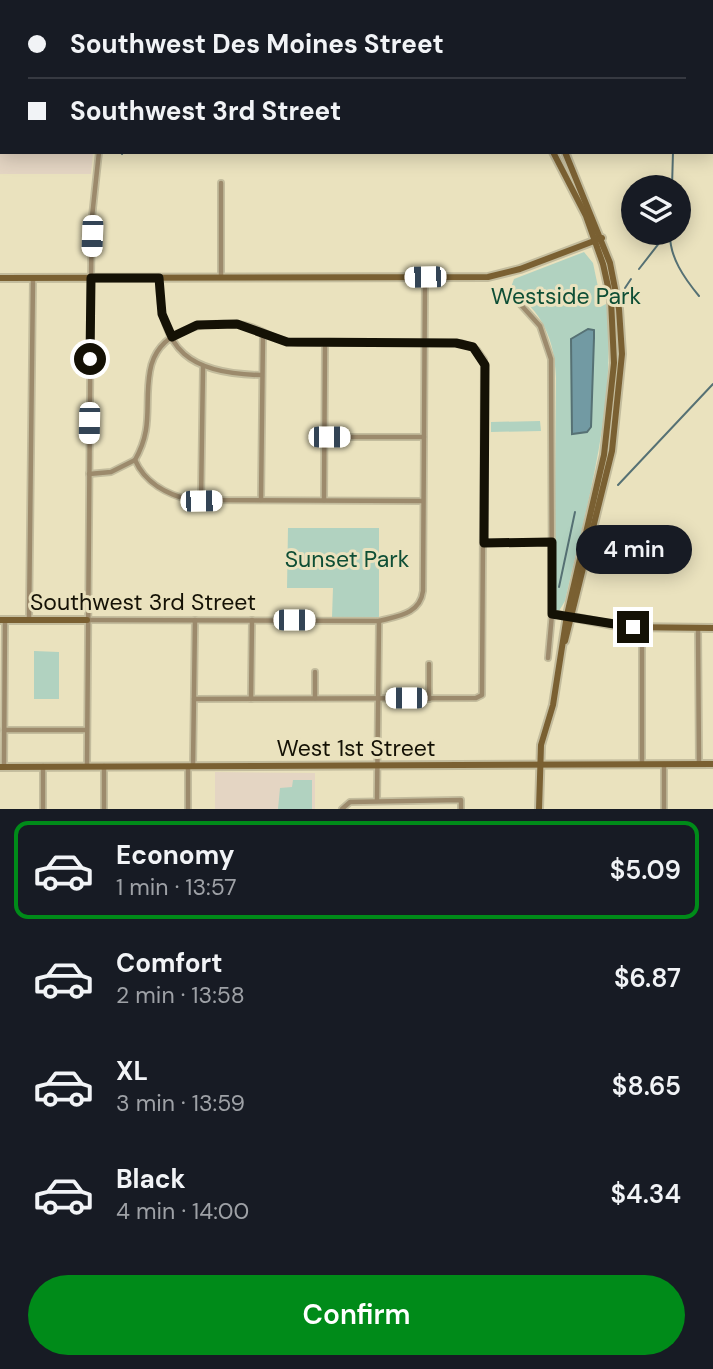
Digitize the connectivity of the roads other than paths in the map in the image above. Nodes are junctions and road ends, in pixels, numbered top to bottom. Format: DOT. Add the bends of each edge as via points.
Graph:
graph roads {
  1 [pos="99,154"];
  2 [pos="554,154"];
  3 [pos="566,154"];
  4 [pos="221,183"];
  5 [pos="599,239"];
  6 [pos="425,277"];
  7 [pos="0,278"];
  8 [pos="33,278"];
  9 [pos="91,278"];
  10 [pos="159,278"];
  11 [pos="221,278"];
  12 [pos="513,296"];
  13 [pos="263,334"];
  14 [pos="172,337"];
  15 [pos="325,343"];
  16 [pos="425,343"];
  17 [pos="203,367"];
  18 [pos="261,375"];
  19 [pos="324,437"];
  20 [pos="424,437"];
  21 [pos="135,460"];
  22 [pos="89,474"];
  23 [pos="261,500"];
  24 [pos="324,500"];
  25 [pos="423,500"];
  26 [pos="201,501"];
  27 [pos="552,542"];
  28 [pos="484,543"];
  29 [pos="552,614"];
  30 [pos="570,616"];
  31 [pos="3,620"];
  32 [pos="29,620"];
  33 [pos="87,620"];
  34 [pos="195,620"];
  35 [pos="252,620"];
  36 [pos="379,621"];
  37 [pos="642,627"];
  38 [pos="698,628"];
  39 [pos="713,628"];
  40 [pos="548,658"];
  41 [pos="429,664"];
  42 [pos="315,672"];
  43 [pos="315,698"];
  44 [pos="378,698"];
  45 [pos="194,699"];
  46 [pos="251,699"];
  47 [pos="429,699"];
  48 [pos="4,730"];
  49 [pos="86,730"];
  50 [pos="642,764"];
  51 [pos="664,764"];
  52 [pos="699,764"];
  53 [pos="713,764"];
  54 [pos="539,765"];
  55 [pos="43,766"];
  56 [pos="87,766"];
  57 [pos="104,766"];
  58 [pos="191,766"];
  59 [pos="377,766"];
  60 [pos="2,767"];
  61 [pos="377,801"];
  62 [pos="43,809"];
  63 [pos="104,809"];
  64 [pos="188,809"];
  65 [pos="342,809"];
  66 [pos="461,809"];
  67 [pos="539,809"];
  68 [pos="664,809"];
  1 -- 9 [label="street"];
  2 -- 5 [label="main road"];
  3 -- 5 [label="main road"];
  4 -- 11 [label="street"];
  5 -- 6 [label="main road" via="499,275"];
  5 -- 30 [label="main road" via="612,313 612,399"];
  6 -- 11 [label="main road"];
  6 -- 16 [label="street"];
  7 -- 8 [label="main road"];
  8 -- 9 [label="main road"];
  8 -- 32 [label="street"];
  9 -- 10 [label="main road"];
  9 -- 22 [label="street"];
  10 -- 11 [label="main road"];
  10 -- 14 [label="street" via="162,314"];
  12 -- 27 [label="street" via="540,326 551,359"];
  13 -- 14 [label="street" via="237,324 205,324"];
  13 -- 15 [label="street" via="287,342"];
  13 -- 18 [label="street"];
  14 -- 17 [label="street" via="184,354"];
  14 -- 21 [label="street" via="161,346 151,366 148,429"];
  15 -- 16 [label="street"];
  15 -- 19 [label="street"];
  16 -- 20 [label="street"];
  16 -- 28 [label="street" via="473,347 485,365"];
  17 -- 18 [label="street" via="223,374"];
  17 -- 26 [label="street"];
  18 -- 23 [label="street"];
  19 -- 20 [label="street"];
  19 -- 24 [label="street"];
  20 -- 25 [label="street"];
  21 -- 22 [label="street" via="111,472"];
  21 -- 26 [label="street" via="148,479 165,492"];
  22 -- 33 [label="street"];
  23 -- 24 [label="street"];
  23 -- 26 [label="street"];
  24 -- 25 [label="street"];
  25 -- 36 [label="street, Southwest 3rd Street" via="421,600 410,612"];
  27 -- 28 [label="street"];
  27 -- 29 [label="street"];
  28 -- 47 [label="street" via="481,695"];
  29 -- 30 [label="street"];
  29 -- 40 [label="street"];
  30 -- 37 [label="main road"];
  30 -- 54 [label="main road"];
  31 -- 32 [label="main road, Southwest 3rd Street"];
  31 -- 48 [label="street"];
  32 -- 33 [label="main road, Southwest 3rd Street"];
  33 -- 34 [label="street, Southwest 3rd Street"];
  33 -- 49 [label="street"];
  34 -- 35 [label="street, Southwest 3rd Street"];
  34 -- 45 [label="street"];
  35 -- 36 [label="street, Southwest 3rd Street"];
  35 -- 46 [label="street"];
  36 -- 44 [label="street"];
  37 -- 38 [label="main road"];
  37 -- 50 [label="street"];
  38 -- 39 [label="main road"];
  38 -- 52 [label="street"];
  41 -- 47 [label="street"];
  42 -- 43 [label="street"];
  43 -- 44 [label="street"];
  43 -- 46 [label="street"];
  44 -- 47 [label="street"];
  44 -- 59 [label="street"];
  45 -- 46 [label="street"];
  45 -- 58 [label="street"];
  48 -- 49 [label="street"];
  48 -- 60 [label="street"];
  49 -- 56 [label="street"];
  50 -- 51 [label="main road, West 1st Street"];
  50 -- 54 [label="main road, West 1st Street"];
  51 -- 52 [label="main road, West 1st Street"];
  51 -- 68 [label="street"];
  52 -- 53 [label="main road, West 1st Street"];
  54 -- 59 [label="main road, West 1st Street"];
  54 -- 67 [label="main road"];
  55 -- 56 [label="main road, West 1st Street"];
  55 -- 60 [label="main road, West 1st Street"];
  55 -- 62 [label="street"];
  56 -- 57 [label="main road, West 1st Street"];
  57 -- 58 [label="main road, West 1st Street"];
  57 -- 63 [label="street"];
  58 -- 59 [label="main road, West 1st Street"];
  58 -- 64 [label="street"];
  59 -- 61 [label="street"];
  61 -- 65 [label="street" via="350,802"];
  61 -- 66 [label="street" via="461,800"];
}
